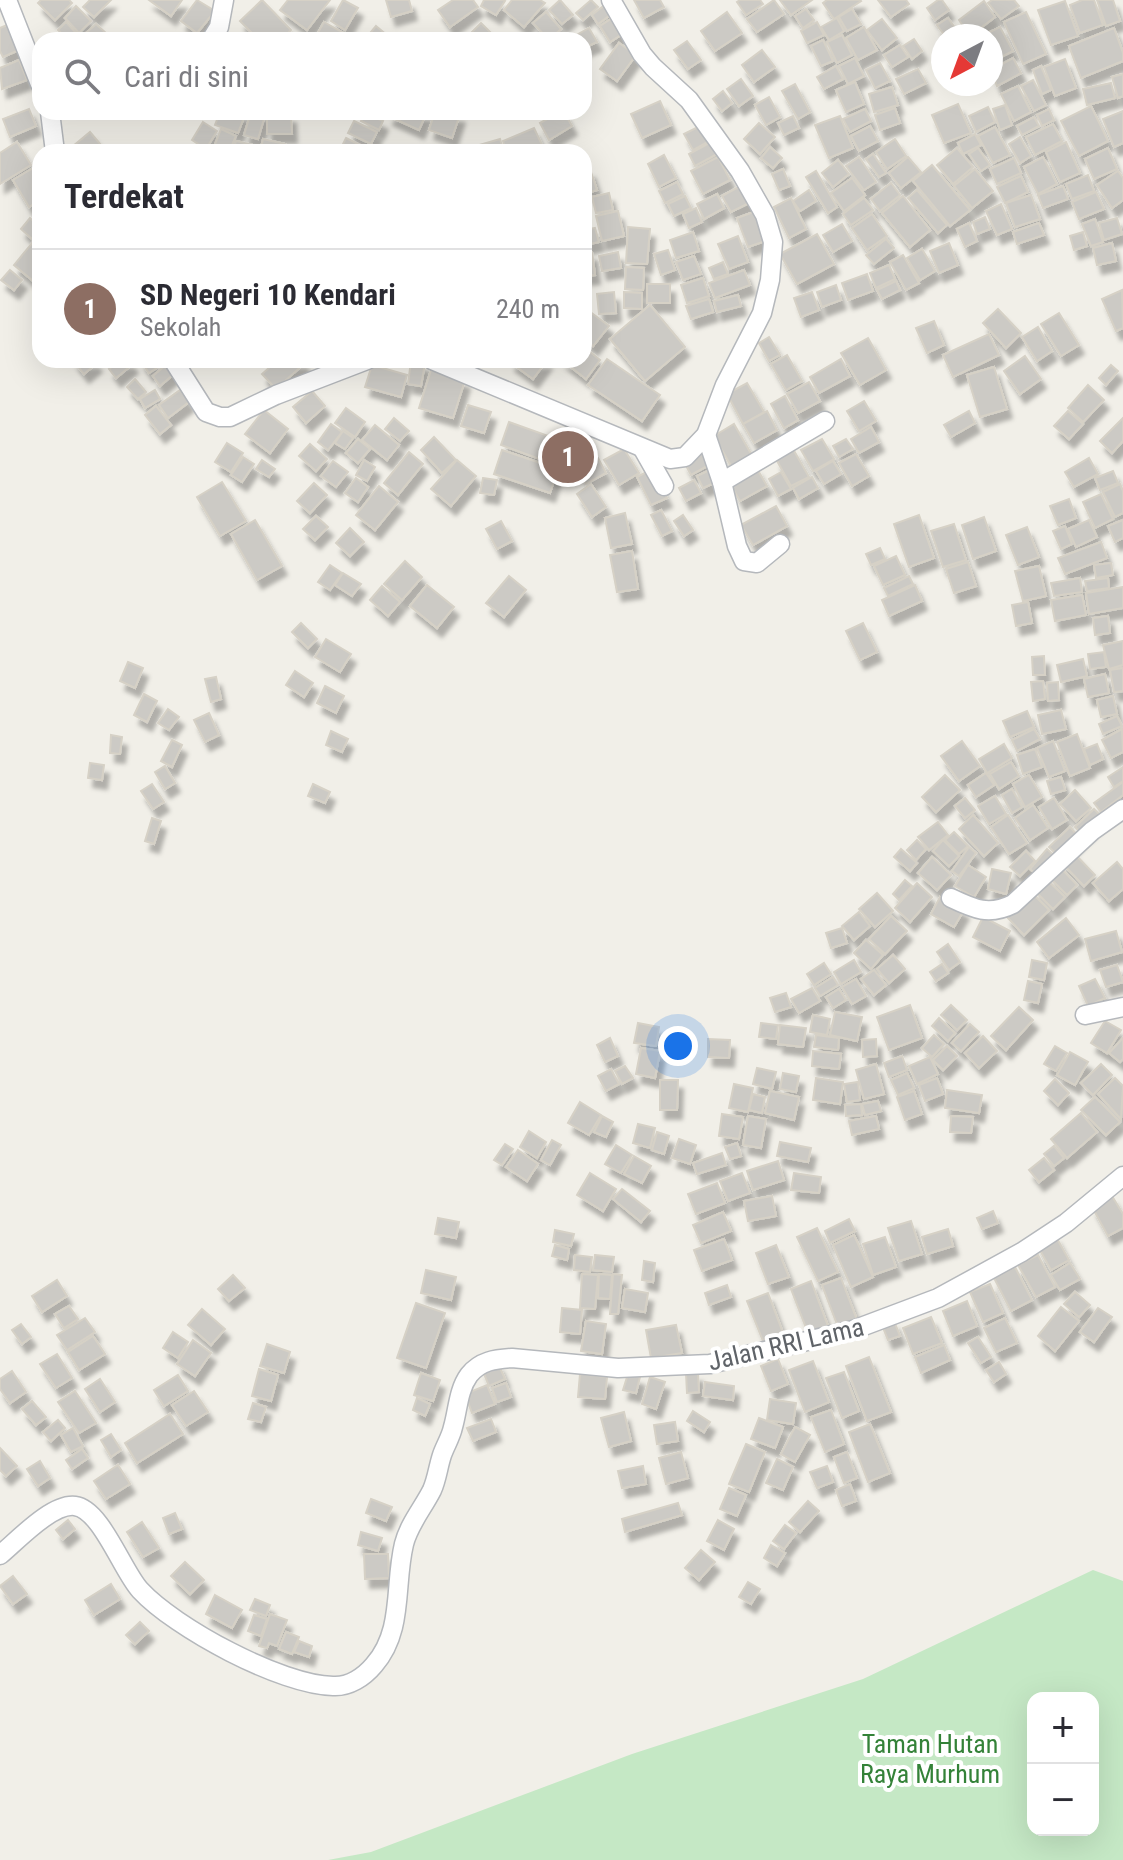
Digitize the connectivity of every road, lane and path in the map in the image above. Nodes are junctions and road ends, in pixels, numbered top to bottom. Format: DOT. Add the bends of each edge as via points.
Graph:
graph roads {
  1 [pos="7,0"];
  2 [pos="224,0"];
  3 [pos="611,0"];
  4 [pos="216,32"];
  5 [pos="32,64"];
  6 [pos="53,120"];
  7 [pos="55,144"];
  8 [pos="178,368"];
  9 [pos="346,368"];
  10 [pos="451,368"];
  11 [pos="825,421"];
  12 [pos="706,435"];
  13 [pos="643,449"];
  14 [pos="722,482"];
  15 [pos="664,486"];
  16 [pos="780,544"];
  17 [pos="1123,809"];
  18 [pos="951,898"];
  19 [pos="1123,1007"];
  20 [pos="1085,1015"];
  21 [pos="1123,1176"];
  22 [pos="0,1555"];
  1 -- 5 [label="street"];
  2 -- 4 [label="street"];
  3 -- 12 [label="street" via="642,54 689,100 740,171 765,215 773,242 762,313 730,373"];
  6 -- 7 [label="street"];
  8 -- 9 [label="street" via="206,412 220,417"];
  10 -- 13 [label="street"];
  11 -- 14 [label="street"];
  12 -- 13 [label="street" via="690,453 676,459"];
  12 -- 14 [label="street"];
  13 -- 15 [label="street"];
  14 -- 16 [label="street" via="744,561 757,563"];
  17 -- 18 [label="street" via="1013,904 988,912"];
  19 -- 20 [label="street"];
  21 -- 22 [label="street, Jalan RRI Lama" via="1022,1252 938,1298 853,1330 710,1364 618,1368 512,1358 486,1361 464,1383 434,1487 410,1526 393,1635 381,1658 351,1683 333,1686 300,1680 240,1656 172,1619 138,1588 94,1518 75,1506 47,1516"];
}
